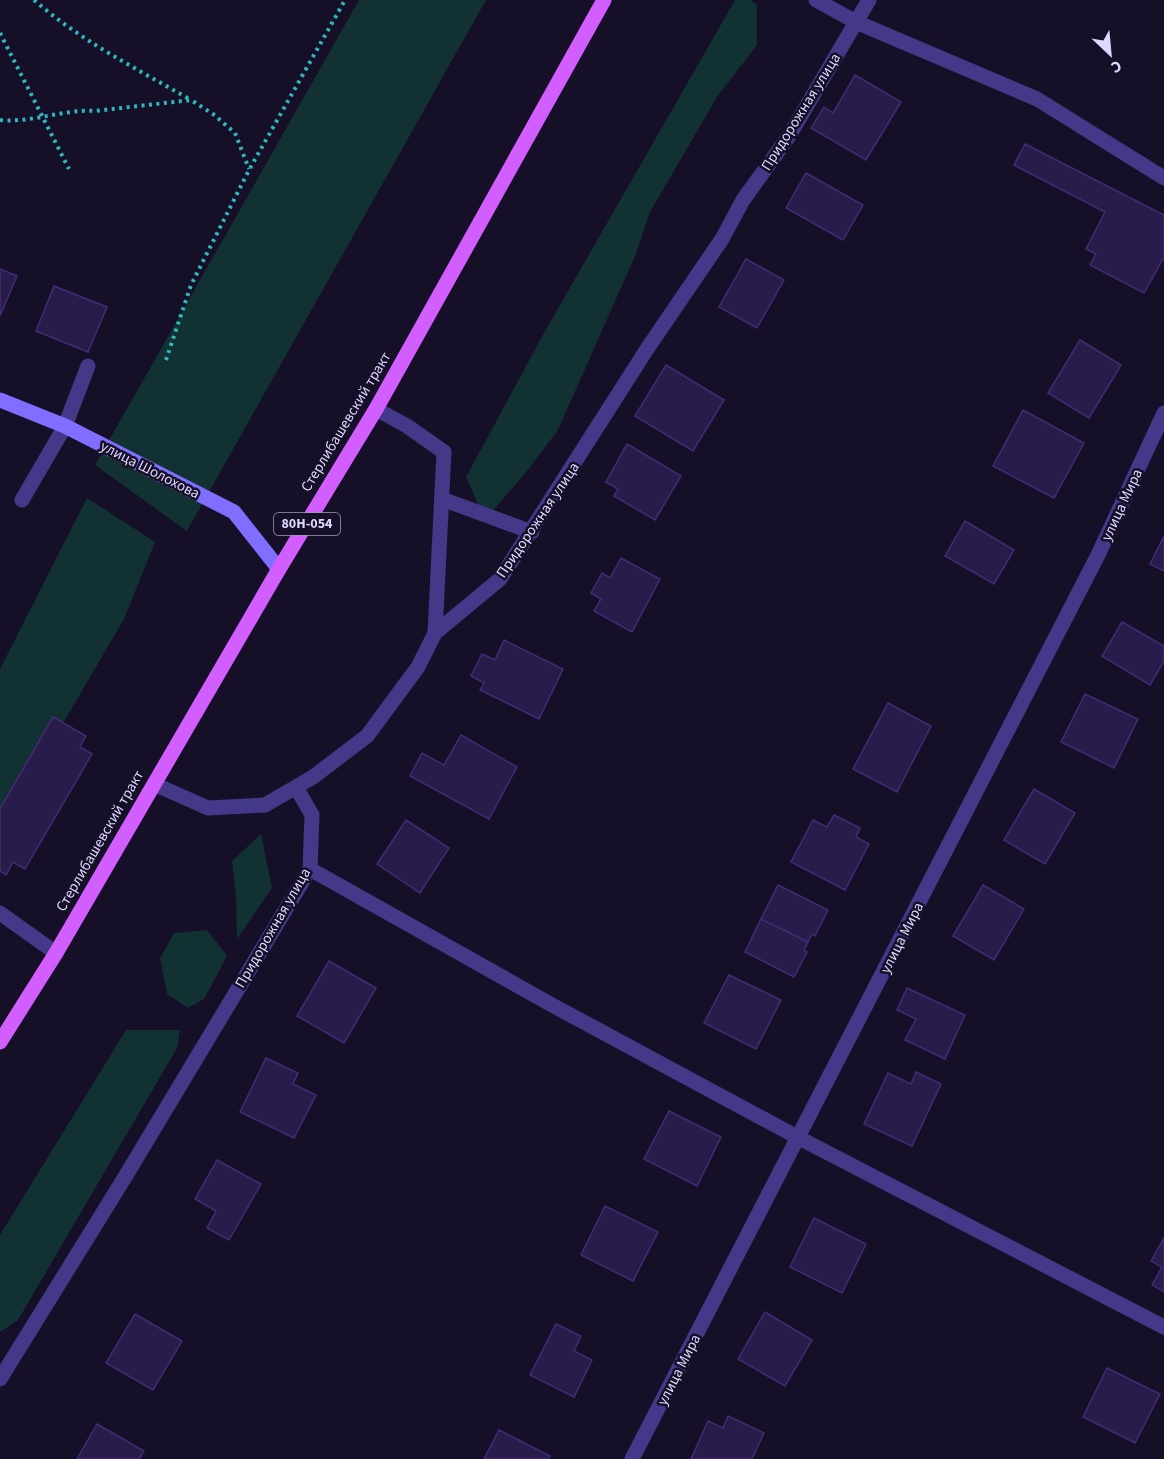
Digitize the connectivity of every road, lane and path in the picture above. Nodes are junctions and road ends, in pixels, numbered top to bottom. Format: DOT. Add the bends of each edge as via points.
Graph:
graph roads {
  1 [pos="34,0"];
  2 [pos="345,0"];
  3 [pos="604,0"];
  4 [pos="816,0"];
  5 [pos="869,0"];
  6 [pos="856,22"];
  7 [pos="0,33"];
  8 [pos="191,100"];
  9 [pos="43,117"];
  10 [pos="0,120"];
  11 [pos="69,169"];
  12 [pos="249,170"];
  13 [pos="1164,178"];
  14 [pos="166,360"];
  15 [pos="88,366"];
  16 [pos="0,400"];
  17 [pos="376,410"];
  18 [pos="1164,413"];
  19 [pos="65,426"];
  20 [pos="442,499"];
  21 [pos="22,500"];
  22 [pos="532,532"];
  23 [pos="279,569"];
  24 [pos="435,633"];
  25 [pos="154,784"];
  26 [pos="296,786"];
  27 [pos="310,869"];
  28 [pos="0,913"];
  29 [pos="56,953"];
  30 [pos="0,1042"];
  31 [pos="799,1138"];
  32 [pos="1164,1327"];
  33 [pos="2,1373"];
  34 [pos="632,1459"];
  1 -- 8 [label="path" via="99,48"];
  2 -- 12 [label="path"];
  3 -- 17 [label="main road, Стерлибашевский тракт / 80Н-054"];
  4 -- 6 [label="street"];
  5 -- 6 [label="street, Придорожная улица"];
  6 -- 13 [label="street" via="1036,99"];
  6 -- 22 [label="street, Придорожная улица" via="789,136 742,200 722,239"];
  7 -- 9 [label="path"];
  8 -- 9 [label="path"];
  8 -- 12 [label="path" via="236,133"];
  9 -- 10 [label="path"];
  9 -- 11 [label="path"];
  12 -- 14 [label="path" via="191,285"];
  15 -- 19 [label="street"];
  16 -- 19 [label="street, улица Шолохова"];
  17 -- 20 [label="street" via="444,452"];
  17 -- 23 [label="main road, Стерлибашевский тракт / 80Н-054"];
  18 -- 31 [label="street, улица Мира" via="1098,555"];
  19 -- 21 [label="street"];
  19 -- 23 [label="street, улица Шолохова" via="234,512"];
  20 -- 22 [label="street"];
  20 -- 24 [label="street"];
  22 -- 24 [label="street, Придорожная улица" via="500,579"];
  23 -- 25 [label="main road, Стерлибашевский тракт / 80Н-054"];
  24 -- 26 [label="street, Придорожная улица" via="418,667 367,736"];
  25 -- 26 [label="street" via="208,808 265,805"];
  25 -- 29 [label="main road, Стерлибашевский тракт / 80Н-054"];
  26 -- 27 [label="street, Придорожная улица" via="312,815"];
  27 -- 31 [label="street"];
  27 -- 33 [label="street, Придорожная улица" via="126,1177"];
  28 -- 29 [label="street"];
  29 -- 30 [label="main road, Стерлибашевский тракт / 80Н-054"];
  31 -- 32 [label="street"];
  31 -- 34 [label="street, улица Мира"];
}
